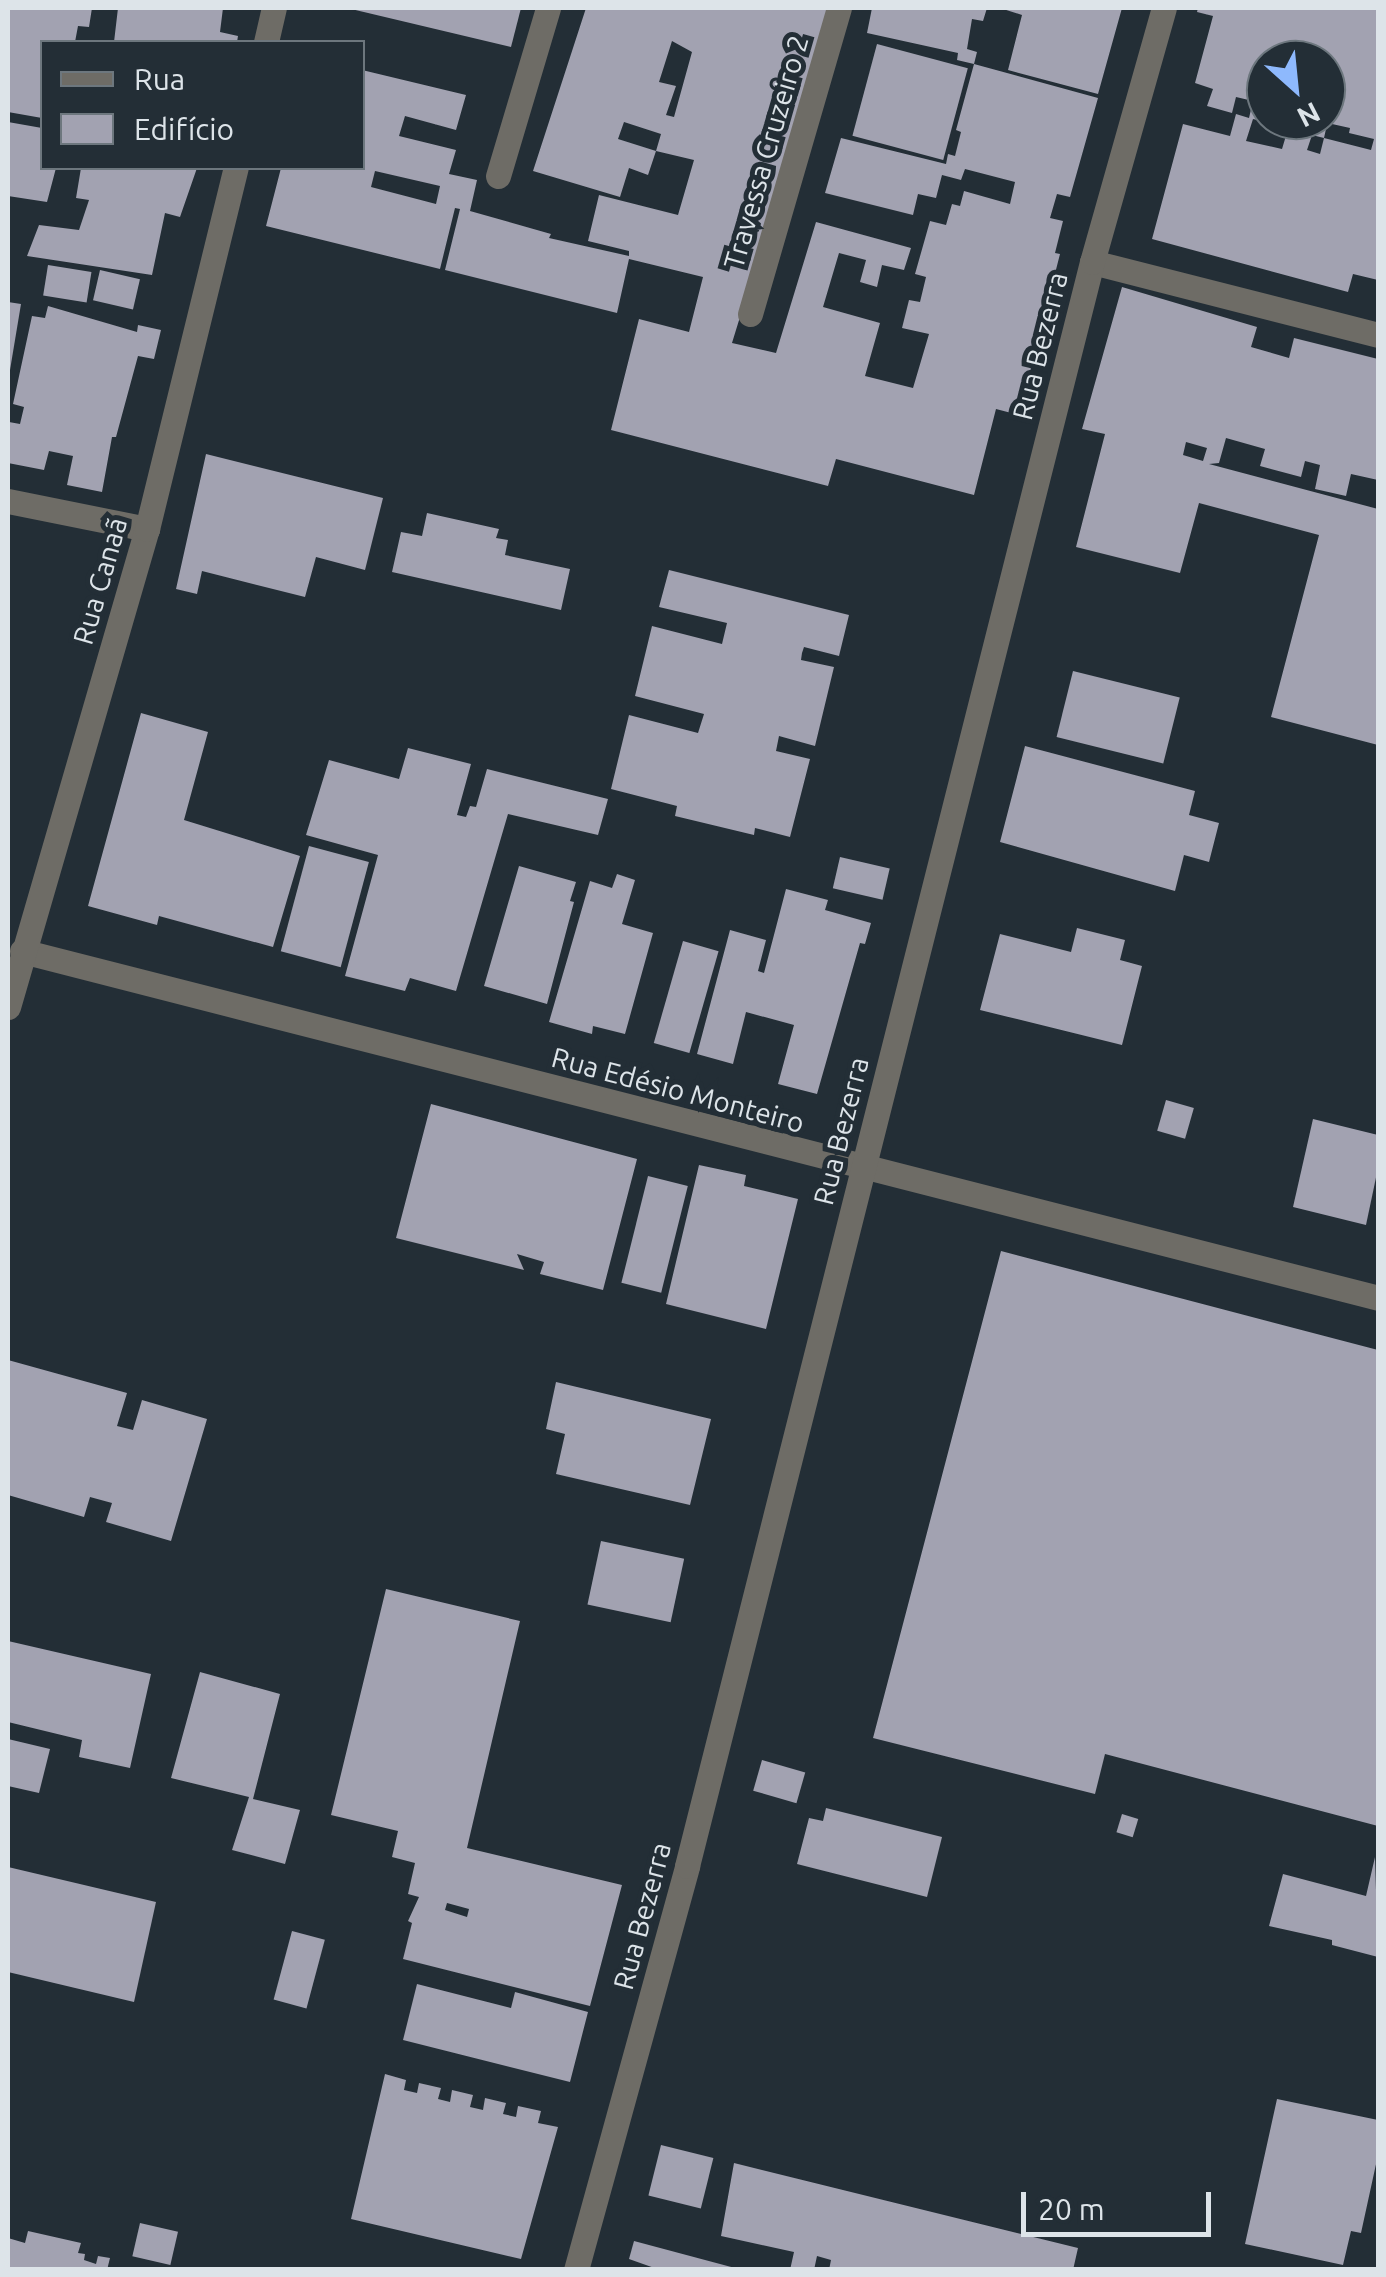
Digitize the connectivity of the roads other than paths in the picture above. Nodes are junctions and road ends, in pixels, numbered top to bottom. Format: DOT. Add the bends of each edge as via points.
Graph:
graph roads {
  1 [pos="274,8"];
  2 [pos="548,8"];
  3 [pos="839,8"];
  4 [pos="1164,8"];
  5 [pos="266,40"];
  6 [pos="236,170"];
  7 [pos="498,176"];
  8 [pos="1092,262"];
  9 [pos="750,314"];
  10 [pos="1378,335"];
  11 [pos="8,501"];
  12 [pos="148,529"];
  13 [pos="22,951"];
  14 [pos="8,1007"];
  15 [pos="863,1169"];
  16 [pos="1378,1298"];
  17 [pos="576,2270"];
  1 -- 5 [label="street"];
  2 -- 7 [label="street"];
  3 -- 9 [label="street, Travessa Cruzeiro 2"];
  4 -- 8 [label="street, Rua Bezerra"];
  6 -- 12 [label="street, Rua Canaã"];
  8 -- 10 [label="street"];
  8 -- 15 [label="street, Rua Bezerra"];
  11 -- 12 [label="street"];
  12 -- 13 [label="street, Rua Canaã"];
  13 -- 14 [label="street, Rua Canaã"];
  13 -- 15 [label="street, Rua Edésio Monteiro"];
  15 -- 16 [label="street, Rua Edésio Monteiro"];
  15 -- 17 [label="street, Rua Bezerra" via="687,1866"];
}
